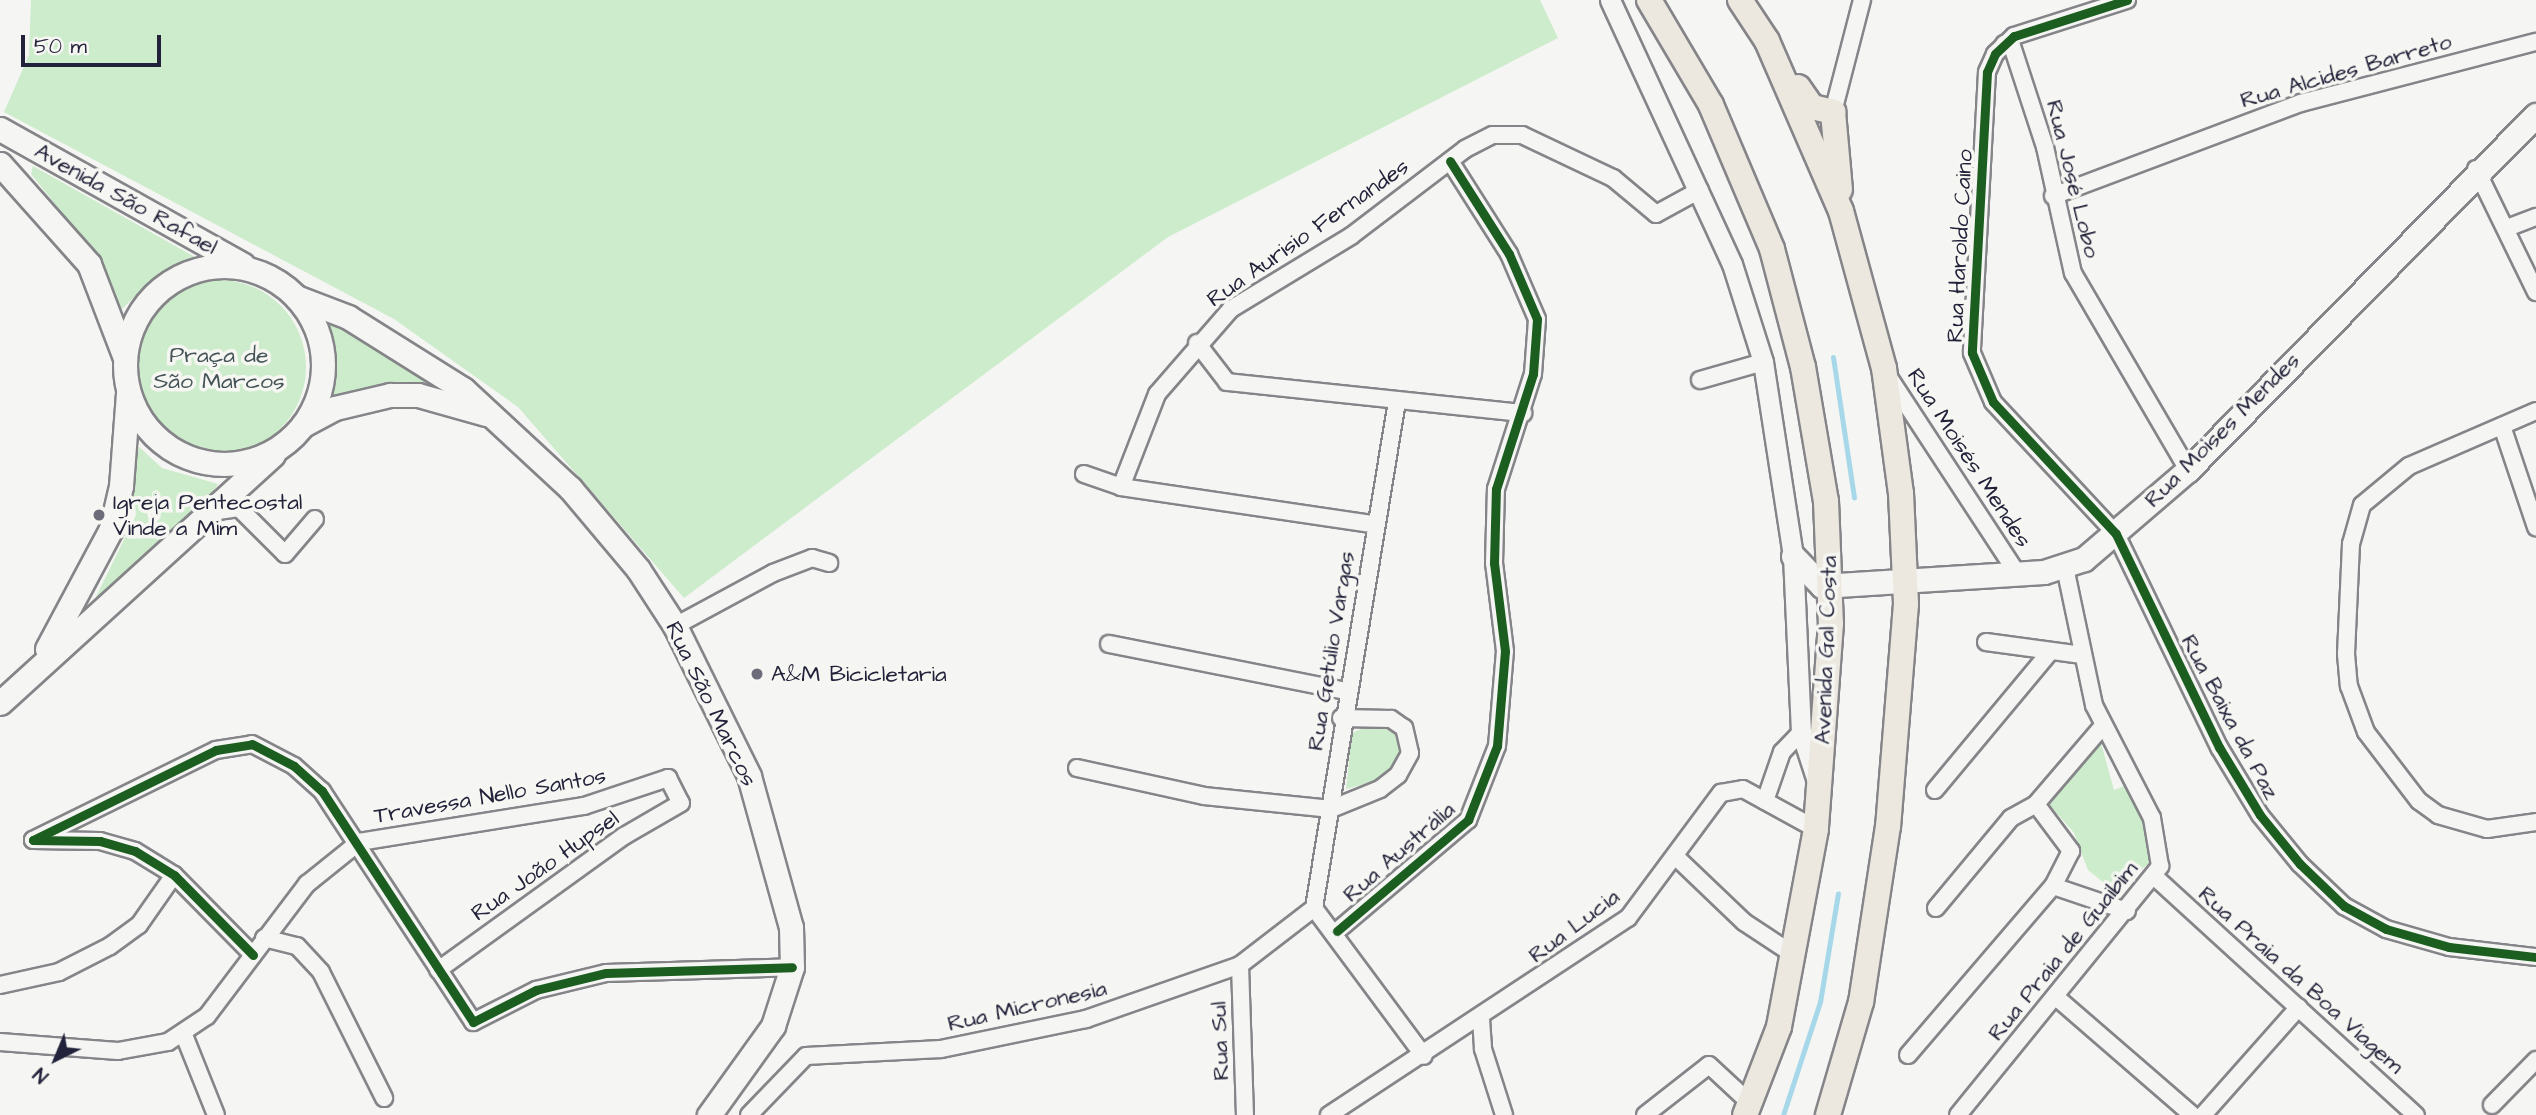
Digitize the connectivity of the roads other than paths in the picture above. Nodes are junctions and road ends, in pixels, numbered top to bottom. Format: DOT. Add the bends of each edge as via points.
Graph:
graph roads {
  1 [pos="1610,0"];
  2 [pos="1649,0"];
  3 [pos="1740,0"];
  4 [pos="1862,0"];
  5 [pos="2127,0"];
  6 [pos="1767,41"];
  7 [pos="2536,42"];
  8 [pos="2004,44"];
  9 [pos="1833,112"];
  10 [pos="2536,115"];
  11 [pos="0,129"];
  12 [pos="1450,161"];
  13 [pos="0,164"];
  14 [pos="2476,169"];
  15 [pos="1700,190"];
  16 [pos="2053,196"];
  17 [pos="1841,211"];
  18 [pos="2536,217"];
  19 [pos="2507,228"];
  20 [pos="251,270"];
  21 [pos="2536,292"];
  22 [pos="296,297"];
  23 [pos="1197,343"];
  24 [pos="125,358"];
  25 [pos="1763,362"];
  26 [pos="1884,368"];
  27 [pos="1700,380"];
  28 [pos="128,388"];
  29 [pos="1397,401"];
  30 [pos="2536,411"];
  31 [pos="1523,413"];
  32 [pos="492,416"];
  33 [pos="303,425"];
  34 [pos="2502,426"];
  35 [pos="282,445"];
  36 [pos="2188,470"];
  37 [pos="1084,474"];
  38 [pos="1121,487"];
  39 [pos="218,511"];
  40 [pos="315,519"];
  41 [pos="1373,524"];
  42 [pos="2536,527"];
  43 [pos="2116,534"];
  44 [pos="1793,556"];
  45 [pos="829,563"];
  46 [pos="2065,567"];
  47 [pos="2017,573"];
  48 [pos="1906,580"];
  49 [pos="1831,586"];
  50 [pos="675,626"];
  51 [pos="1986,642"];
  52 [pos="1109,644"];
  53 [pos="2050,652"];
  54 [pos="2082,655"];
  55 [pos="22,683"];
  56 [pos="1346,691"];
  57 [pos="0,703"];
  58 [pos="1341,718"];
  59 [pos="2102,727"];
  60 [pos="1801,732"];
  61 [pos="1077,768"];
  62 [pos="1935,790"];
  63 [pos="1820,792"];
  64 [pos="1765,800"];
  65 [pos="681,803"];
  66 [pos="2036,804"];
  67 [pos="1331,809"];
  68 [pos="2536,822"];
  69 [pos="1816,829"];
  70 [pos="359,842"];
  71 [pos="1675,856"];
  72 [pos="174,875"];
  73 [pos="2156,878"];
  74 [pos="2053,886"];
  75 [pos="1314,908"];
  76 [pos="1936,908"];
  77 [pos="2127,911"];
  78 [pos="1337,931"];
  79 [pos="264,939"];
  80 [pos="253,955"];
  81 [pos="1794,956"];
  82 [pos="2536,957"];
  83 [pos="1240,965"];
  84 [pos="792,967"];
  85 [pos="438,970"];
  86 [pos="0,985"];
  87 [pos="2056,997"];
  88 [pos="2299,1007"];
  89 [pos="1481,1019"];
  90 [pos="184,1035"];
  91 [pos="0,1042"];
  92 [pos="1908,1055"];
  93 [pos="1424,1056"];
  94 [pos="2536,1060"];
  95 [pos="384,1098"];
  96 [pos="2492,1105"];
  97 [pos="1748,1109"];
  98 [pos="216,1115"];
  99 [pos="709,1115"];
  100 [pos="749,1115"];
  101 [pos="1245,1115"];
  102 [pos="1329,1115"];
  103 [pos="1504,1115"];
  104 [pos="1646,1115"];
  105 [pos="1828,1115"];
  106 [pos="1958,1115"];
  107 [pos="2192,1115"];
  108 [pos="2203,1115"];
  109 [pos="2416,1115"];
  1 -- 15 [label="street"];
  2 -- 49 [label="main road, Avenida Gal Costa" via="1711,105 1772,249 1813,415"];
  3 -- 6 [label="main road"];
  4 -- 9 [label="street"];
  5 -- 8 [label="street"];
  6 -- 9 [label="main road" via="1812,107"];
  6 -- 17 [label="main road"];
  7 -- 16 [label="street, Rua Alcides Barreto" via="2301,103"];
  8 -- 16 [label="street, Rua José Lobo" via="2012,46 2026,86"];
  8 -- 43 [label="street, Rua Haroldo Caino" via="1987,72 1972,353 1993,402"];
  9 -- 17 [label="main road"];
  10 -- 14 [label="main road, Rua Moises Mendes"];
  11 -- 20 [label="main road, Avenida São Rafael"];
  12 -- 15 [label="street, Rua Aurisio Fernandes" via="1493,135 1514,134 1586,163 1656,214"];
  12 -- 23 [label="street, Rua Aurisio Fernandes" via="1351,236 1231,309"];
  12 -- 31 [label="street, Rua Austrália" via="1530,294 1537,348"];
  13 -- 24 [label="main road, Avenida São Rafael" via="89,264"];
  14 -- 19 [label="street"];
  14 -- 36 [label="main road, Rua Moises Mendes"];
  15 -- 25 [label="street"];
  16 -- 36 [label="street, Rua José Lobo" via="2069,261 2090,309"];
  17 -- 26 [label="main road"];
  18 -- 19 [label="street"];
  19 -- 21 [label="street"];
  20 -- 22 [label="main road"];
  20 -- 24 [label="main road" via="201,268 157,292 141,311"];
  22 -- 32 [label="main road, Rua São Marcos" via="390,342"];
  22 -- 33 [label="main road" via="320,340 323,365 318,396"];
  23 -- 29 [label="street" via="1227,383"];
  23 -- 38 [label="street, Rua Aurisio Fernandes" via="1157,394"];
  24 -- 28 [label="main road"];
  25 -- 27 [label="street"];
  25 -- 44 [label="street"];
  26 -- 47 [label="street, Rua Moisés Mendes"];
  26 -- 48 [label="main road" via="1895,429"];
  28 -- 35 [label="main road" via="153,434 191,457 244,462"];
  28 -- 55 [label="main road" via="121,485 111,529 65,625"];
  29 -- 31 [label="street"];
  29 -- 41 [label="street, Rua Getúlio Vargas"];
  30 -- 34 [label="street"];
  31 -- 78 [label="street, Rua Austrália" via="1496,489 1494,563 1505,651 1497,746 1478,806"];
  32 -- 33 [label="main road, Rua São Marcos" via="418,395 390,395 335,408"];
  32 -- 50 [label="main road, Rua São Marcos" via="604,526"];
  33 -- 35 [label="main road"];
  34 -- 42 [label="street"];
  34 -- 68 [label="street" via="2409,466 2362,505 2351,544 2347,664 2366,732 2419,801 2438,815 2487,829"];
  35 -- 39 [label="main road"];
  36 -- 43 [label="main road, Rua Moises Mendes"];
  37 -- 38 [label="street"];
  38 -- 41 [label="street"];
  39 -- 40 [label="street" via="239,508 285,554"];
  39 -- 55 [label="main road"];
  41 -- 56 [label="street, Rua Getúlio Vargas"];
  43 -- 46 [label="main road, Rua Moises Mendes"];
  43 -- 82 [label="street, Rua Baixa da Paz" via="2219,747 2260,815 2300,864 2344,906 2386,929 2449,947"];
  44 -- 49 [label="main road" via="1815,584"];
  44 -- 60 [label="street"];
  45 -- 50 [label="street" via="812,558 783,569"];
  46 -- 47 [label="main road, Rua Moises Mendes"];
  46 -- 54 [label="street, Rua Praia de Guaibim"];
  47 -- 48 [label="main road, Rua Moises Mendes"];
  48 -- 49 [label="main road, Rua Moises Mendes"];
  48 -- 105 [label="main road" via="1875,920 1861,1002"];
  49 -- 63 [label="main road, Avenida Gal Costa"];
  50 -- 84 [label="main road, Rua São Marcos" via="749,776 784,897"];
  51 -- 53 [label="street"];
  52 -- 56 [label="street"];
  53 -- 54 [label="street"];
  53 -- 62 [label="street"];
  54 -- 59 [label="street, Rua Praia de Guaibim"];
  55 -- 57 [label="main road"];
  56 -- 58 [label="street, Rua Getúlio Vargas"];
  58 -- 67 [label="street, Rua Getúlio Vargas"];
  58 -- 67 [label="street" via="1391,719 1404,728 1410,753 1398,775 1380,789"];
  59 -- 66 [label="street"];
  59 -- 73 [label="street, Rua Praia de Guaibim" via="2157,830"];
  60 -- 63 [label="street"];
  60 -- 64 [label="street" via="1782,752"];
  61 -- 67 [label="street" via="1204,796"];
  63 -- 69 [label="main road, Avenida Gal Costa"];
  64 -- 69 [label="street, Rua Lucia" via="1791,821"];
  64 -- 71 [label="street, Rua Lucia" via="1743,789 1721,793"];
  65 -- 70 [label="street, Travessa Nello Santos" via="665,776 584,806"];
  65 -- 85 [label="street, Rua João Hupsel" via="624,836"];
  66 -- 74 [label="street" via="2071,850"];
  66 -- 76 [label="street" via="2011,818"];
  67 -- 75 [label="street, Rua Getúlio Vargas"];
  69 -- 81 [label="main road, Avenida Gal Costa"];
  70 -- 72 [label="street" via="322,791 294,766 268,750 237,744 139,784 33,839 100,841 135,851"];
  70 -- 79 [label="street, Travessa Nello Santos" via="307,884"];
  70 -- 85 [label="street"];
  71 -- 81 [label="street" via="1744,922"];
  71 -- 89 [label="street, Rua Lucia" via="1628,918"];
  72 -- 80 [label="street"];
  72 -- 86 [label="street" via="139,925 110,946 59,972"];
  73 -- 77 [label="street, Rua Praia de Guaibim"];
  73 -- 88 [label="street, Rua Praia da Boa Viagem"];
  74 -- 77 [label="street"];
  74 -- 92 [label="street"];
  75 -- 78 [label="street"];
  75 -- 83 [label="street, Rua Micronesia"];
  77 -- 87 [label="street, Rua Praia de Guaibim"];
  78 -- 93 [label="street"];
  79 -- 80 [label="street, Travessa Nello Santos"];
  79 -- 95 [label="street" via="298,946 321,972"];
  80 -- 90 [label="street, Travessa Nello Santos"];
  81 -- 97 [label="main road, Avenida Gal Costa" via="1773,1048"];
  83 -- 100 [label="street, Rua Micronesia" via="1161,996 1040,1029 941,1049 806,1056"];
  83 -- 101 [label="street, Rua Sul"];
  84 -- 85 [label="street" via="606,973 536,990 472,1022"];
  84 -- 99 [label="main road, Rua São Marcos" via="773,1026"];
  87 -- 106 [label="street, Rua Praia de Guaibim"];
  87 -- 107 [label="street"];
  88 -- 108 [label="street"];
  88 -- 109 [label="street, Rua Praia da Boa Viagem"];
  89 -- 93 [label="street, Rua Lucia"];
  89 -- 103 [label="street" via="1483,1049"];
  90 -- 91 [label="street" via="118,1051"];
  90 -- 98 [label="street"];
  93 -- 102 [label="street, Rua Lucia"];
  94 -- 96 [label="street"];
  97 -- 104 [label="street" via="1709,1065"];
}
